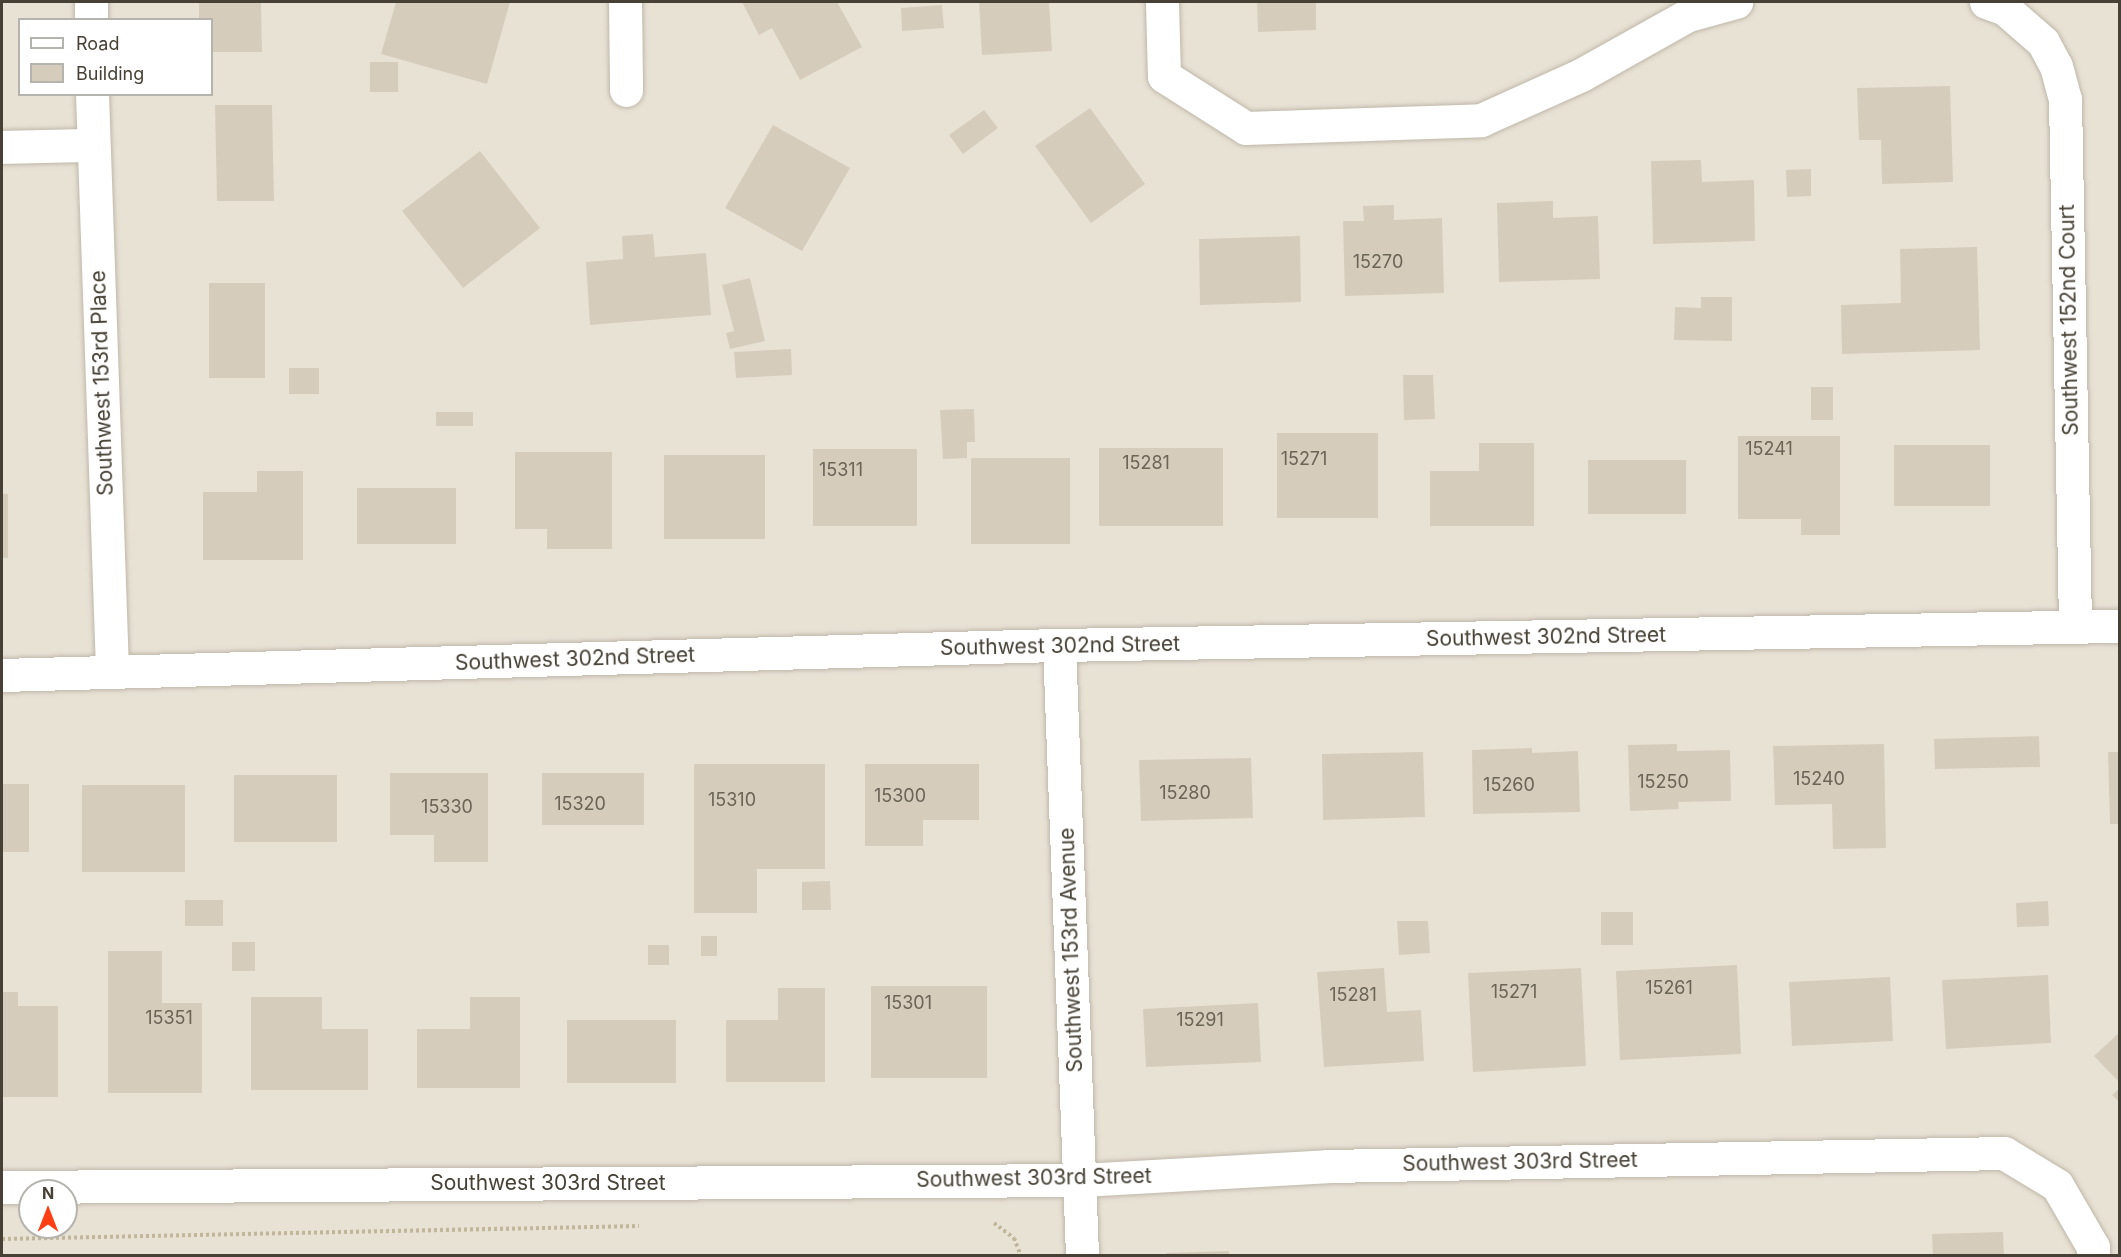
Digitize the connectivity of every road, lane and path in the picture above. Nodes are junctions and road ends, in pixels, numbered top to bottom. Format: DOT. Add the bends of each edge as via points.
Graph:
graph roads {
  1 [pos="91,2"];
  2 [pos="625,2"];
  3 [pos="1162,2"];
  4 [pos="1736,2"];
  5 [pos="1986,2"];
  6 [pos="91,18"];
  7 [pos="626,90"];
  8 [pos="92,96"];
  9 [pos="92,145"];
  10 [pos="2,147"];
  11 [pos="2120,626"];
  12 [pos="2075,627"];
  13 [pos="1059,645"];
  14 [pos="112,672"];
  15 [pos="2,675"];
  16 [pos="1080,1180"];
  17 [pos="2,1187"];
  18 [pos="983,1220"];
  19 [pos="642,1226"];
  20 [pos="2,1239"];
  21 [pos="1022,1256"];
  22 [pos="1082,1256"];
  23 [pos="2093,1256"];
  1 -- 6 [label="street"];
  2 -- 7 [label="street"];
  3 -- 4 [label="street" via="1164,76 1246,128 1481,120 1581,75 1688,15"];
  5 -- 12 [label="street, Southwest 152nd Court" via="2026,25 2043,42 2056,66 2065,99"];
  8 -- 9 [label="street, Southwest 153rd Place"];
  9 -- 10 [label="street"];
  9 -- 14 [label="street, Southwest 153rd Place"];
  11 -- 12 [label="street, Southwest 302nd Street"];
  12 -- 13 [label="street, Southwest 302nd Street"];
  13 -- 14 [label="street, Southwest 302nd Street"];
  13 -- 16 [label="street, Southwest 153rd Avenue"];
  14 -- 15 [label="street, Southwest 302nd Street"];
  16 -- 17 [label="street, Southwest 303rd Street"];
  16 -- 22 [label="street, Southwest 153rd Avenue"];
  16 -- 23 [label="street, Southwest 303rd Street" via="1329,1166 2004,1153 2057,1185 2093,1247"];
  18 -- 21 [label="path" via="998,1224 1014,1238"];
  19 -- 20 [label="path"];
}
